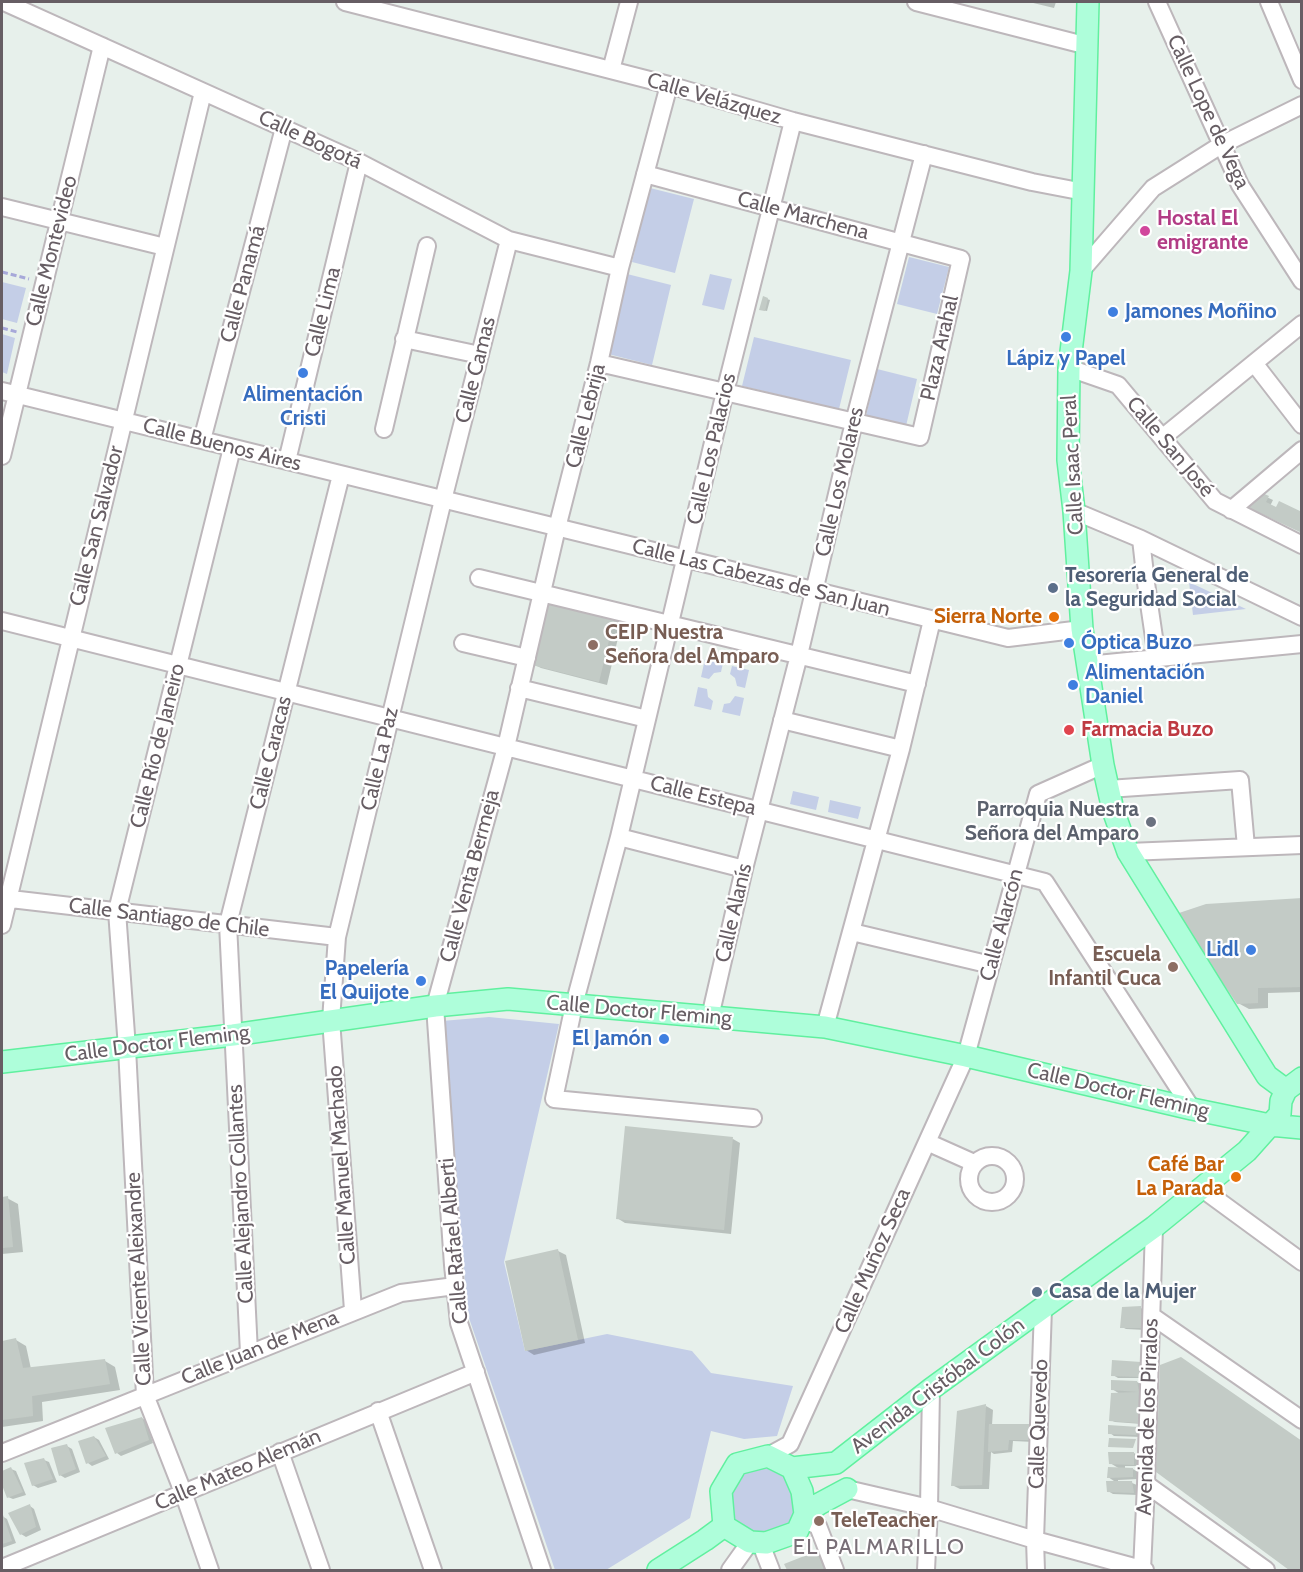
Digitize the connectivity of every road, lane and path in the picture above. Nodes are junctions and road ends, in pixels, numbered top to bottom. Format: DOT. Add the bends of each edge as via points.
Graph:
graph roads {
  1 [pos="2,2"];
  2 [pos="345,2"];
  3 [pos="629,2"];
  4 [pos="916,2"];
  5 [pos="1088,2"];
  6 [pos="1157,2"];
  7 [pos="1269,2"];
  8 [pos="102,46"];
  9 [pos="1088,46"];
  10 [pos="611,70"];
  11 [pos="1302,80"];
  12 [pos="669,85"];
  13 [pos="203,92"];
  14 [pos="1302,105"];
  15 [pos="793,121"];
  16 [pos="284,128"];
  17 [pos="1221,145"];
  18 [pos="924,154"];
  19 [pos="359,162"];
  20 [pos="645,174"];
  21 [pos="1084,192"];
  22 [pos="2,207"];
  23 [pos="771,208"];
  24 [pos="59,222"];
  25 [pos="509,240"];
  26 [pos="900,242"];
  27 [pos="427,246"];
  28 [pos="165,247"];
  29 [pos="961,259"];
  30 [pos="620,268"];
  31 [pos="1082,271"];
  32 [pos="2,272"];
  33 [pos="1302,280"];
  34 [pos="44,283"];
  35 [pos="1302,324"];
  36 [pos="404,339"];
  37 [pos="480,356"];
  38 [pos="599,363"];
  39 [pos="1254,363"];
  40 [pos="1070,368"];
  41 [pos="725,392"];
  42 [pos="9,393"];
  43 [pos="123,421"];
  44 [pos="854,422"];
  45 [pos="1302,425"];
  46 [pos="384,429"];
  47 [pos="1162,438"];
  48 [pos="202,440"];
  49 [pos="232,448"];
  50 [pos="1302,450"];
  51 [pos="2,456"];
  52 [pos="287,461"];
  53 [pos="341,475"];
  54 [pos="442,500"];
  55 [pos="1231,510"];
  56 [pos="1074,511"];
  57 [pos="557,528"];
  58 [pos="1141,539"];
  59 [pos="1302,545"];
  60 [pos="685,560"];
  61 [pos="479,578"];
  62 [pos="814,591"];
  63 [pos="542,593"];
  64 [pos="1300,613"];
  65 [pos="932,620"];
  66 [pos="2,621"];
  67 [pos="670,624"];
  68 [pos="1082,629"];
  69 [pos="1302,634"];
  70 [pos="70,638"];
  71 [pos="463,644"];
  72 [pos="1302,644"];
  73 [pos="799,655"];
  74 [pos="527,658"];
  75 [pos="1157,658"];
  76 [pos="178,665"];
  77 [pos="1087,665"];
  78 [pos="917,684"];
  79 [pos="519,688"];
  80 [pos="287,692"];
  81 [pos="390,718"];
  82 [pos="647,719"];
  83 [pos="782,720"];
  84 [pos="506,747"];
  85 [pos="901,749"];
  86 [pos="1102,765"];
  87 [pos="633,779"];
  88 [pos="1108,789"];
  89 [pos="760,810"];
  90 [pos="619,837"];
  91 [pos="876,839"];
  92 [pos="1302,845"];
  93 [pos="1246,847"];
  94 [pos="1128,852"];
  95 [pos="744,869"];
  96 [pos="1016,874"];
  97 [pos="5,898"];
  98 [pos="117,911"];
  99 [pos="228,924"];
  100 [pos="2,925"];
  101 [pos="852,932"];
  102 [pos="337,937"];
  103 [pos="991,965"];
  104 [pos="574,1005"];
  105 [pos="435,1006"];
  106 [pos="710,1017"];
  107 [pos="331,1020"];
  108 [pos="825,1027"];
  109 [pos="233,1035"];
  110 [pos="127,1048"];
  111 [pos="966,1056"];
  112 [pos="2,1062"];
  113 [pos="1294,1084"];
  114 [pos="1192,1109"];
  115 [pos="753,1118"];
  116 [pos="1270,1125"];
  117 [pos="1302,1128"];
  118 [pos="927,1142"];
  119 [pos="974,1163"];
  120 [pos="1201,1188"];
  121 [pos="1154,1227"];
  122 [pos="1302,1262"];
  123 [pos="455,1286"];
  124 [pos="1043,1308"];
  125 [pos="353,1310"];
  126 [pos="1152,1316"];
  127 [pos="249,1353"];
  128 [pos="476,1372"];
  129 [pos="931,1389"];
  130 [pos="145,1395"];
  131 [pos="378,1412"];
  132 [pos="1302,1420"];
  133 [pos="280,1452"];
  134 [pos="2,1453"];
  135 [pos="768,1456"];
  136 [pos="792,1468"];
  137 [pos="1146,1484"];
  138 [pos="847,1489"];
  139 [pos="183,1492"];
  140 [pos="929,1509"];
  141 [pos="804,1517"];
  142 [pos="724,1526"];
  143 [pos="1035,1540"];
  144 [pos="758,1543"];
  145 [pos="2,1568"];
  146 [pos="210,1570"];
  147 [pos="321,1570"];
  148 [pos="433,1570"];
  149 [pos="542,1570"];
  150 [pos="658,1570"];
  151 [pos="730,1570"];
  152 [pos="771,1570"];
  153 [pos="835,1570"];
  154 [pos="926,1570"];
  155 [pos="1036,1570"];
  156 [pos="1143,1570"];
  157 [pos="1266,1570"];
  1 -- 8 [label="street, Calle Bogotá"];
  2 -- 10 [label="street, Calle Velázquez"];
  3 -- 10 [label="street"];
  4 -- 9 [label="street"];
  5 -- 9 [label="main road, Calle Isaac Peral"];
  6 -- 17 [label="street, Calle Lope de Vega"];
  7 -- 11 [label="street"];
  8 -- 13 [label="street, Calle Bogotá"];
  8 -- 24 [label="street, Calle Montevideo"];
  9 -- 21 [label="main road, Calle Isaac Peral"];
  10 -- 12 [label="street, Calle Velázquez"];
  12 -- 15 [label="street, Calle Velázquez"];
  12 -- 20 [label="street, Calle Lebrija"];
  13 -- 16 [label="street, Calle Bogotá"];
  13 -- 28 [label="street, Calle San Salvador"];
  14 -- 17 [label="street"];
  15 -- 18 [label="street, Calle Velázquez"];
  15 -- 23 [label="street, Calle Los Palacios"];
  16 -- 19 [label="street, Calle Bogotá"];
  16 -- 48 [label="street, Calle Panamá"];
  17 -- 31 [label="street" via="1153,188"];
  17 -- 33 [label="street, Calle Lope de Vega" via="1240,185"];
  18 -- 21 [label="street, Calle Velázquez"];
  18 -- 26 [label="street, Calle Los Molares"];
  19 -- 25 [label="street, Calle Bogotá"];
  19 -- 52 [label="street, Calle Lima"];
  20 -- 23 [label="street, Calle Marchena"];
  20 -- 30 [label="street, Calle Lebrija"];
  21 -- 31 [label="main road, Calle Isaac Peral"];
  22 -- 24 [label="street"];
  23 -- 26 [label="street, Calle Marchena"];
  23 -- 41 [label="street, Calle Los Palacios"];
  24 -- 28 [label="street"];
  24 -- 34 [label="street, Calle Montevideo"];
  25 -- 30 [label="street, Calle Bogotá"];
  25 -- 37 [label="street, Calle Camas"];
  26 -- 29 [label="street, Calle Marchena"];
  26 -- 44 [label="street, Calle Los Molares"];
  27 -- 36 [label="street"];
  28 -- 43 [label="street, Calle San Salvador"];
  29 -- 44 [label="street, Plaza Arahal" via="920,437"];
  30 -- 38 [label="street, Calle Lebrija"];
  31 -- 40 [label="main road, Calle Isaac Peral"];
  32 -- 34 [label="path"];
  34 -- 42 [label="street, Calle Montevideo"];
  35 -- 39 [label="street"];
  36 -- 37 [label="street"];
  36 -- 46 [label="street"];
  37 -- 54 [label="street, Calle Camas"];
  38 -- 41 [label="street"];
  38 -- 57 [label="street, Calle Lebrija"];
  39 -- 45 [label="street"];
  39 -- 47 [label="street"];
  40 -- 47 [label="street, Calle San José" via="1118,385"];
  40 -- 56 [label="main road, Calle Isaac Peral" via="1068,460"];
  41 -- 44 [label="street"];
  41 -- 60 [label="street, Calle Los Palacios"];
  42 -- 43 [label="street, Calle Buenos Aires"];
  42 -- 51 [label="street, Calle Montevideo"];
  43 -- 48 [label="street, Calle Buenos Aires"];
  43 -- 70 [label="street, Calle San Salvador"];
  44 -- 62 [label="street, Calle Los Molares"];
  47 -- 55 [label="street, Calle San José" via="1215,501"];
  48 -- 49 [label="street, Calle Buenos Aires"];
  49 -- 52 [label="street, Calle Buenos Aires"];
  49 -- 76 [label="street, Calle Río de Janeiro"];
  50 -- 55 [label="street"];
  52 -- 53 [label="street, Calle Buenos Aires"];
  53 -- 54 [label="street, Calle Buenos Aires"];
  53 -- 80 [label="street, Calle Caracas"];
  54 -- 57 [label="street, Calle Las Cabezas de San Juan"];
  54 -- 81 [label="street, Calle La Paz"];
  55 -- 59 [label="street, Calle San José"];
  56 -- 58 [label="street"];
  56 -- 68 [label="main road, Calle Isaac Peral"];
  57 -- 60 [label="street, Calle Las Cabezas de San Juan"];
  57 -- 63 [label="street, Calle Lebrija"];
  58 -- 64 [label="street"];
  58 -- 75 [label="street"];
  60 -- 62 [label="street, Calle Las Cabezas de San Juan"];
  60 -- 67 [label="street, Calle Los Palacios"];
  61 -- 63 [label="street"];
  62 -- 65 [label="street, Calle Las Cabezas de San Juan"];
  62 -- 73 [label="street, Calle Los Molares"];
  63 -- 67 [label="street"];
  63 -- 74 [label="street, Calle Lebrija"];
  64 -- 69 [label="street"];
  65 -- 68 [label="street, Calle Las Cabezas de San Juan" via="1008,638"];
  65 -- 78 [label="street"];
  66 -- 70 [label="street, Calle Estepa"];
  67 -- 73 [label="street"];
  67 -- 82 [label="street, Calle Los Palacios"];
  68 -- 77 [label="main road, Calle Isaac Peral"];
  70 -- 76 [label="street, Calle Estepa"];
  70 -- 97 [label="street, Calle San Salvador"];
  71 -- 74 [label="street"];
  72 -- 75 [label="street"];
  73 -- 78 [label="street"];
  73 -- 83 [label="street, Calle Los Molares"];
  74 -- 79 [label="street, Calle Lebrija"];
  75 -- 77 [label="street"];
  76 -- 80 [label="street, Calle Estepa"];
  76 -- 98 [label="street, Calle Río de Janeiro"];
  77 -- 86 [label="main road, Calle Isaac Peral"];
  78 -- 85 [label="street"];
  79 -- 82 [label="street"];
  79 -- 84 [label="street, Calle Lebrija"];
  80 -- 81 [label="street, Calle Estepa"];
  80 -- 99 [label="street, Calle Caracas"];
  81 -- 84 [label="street, Calle Estepa"];
  81 -- 102 [label="street, Calle La Paz"];
  82 -- 87 [label="street, Calle Los Palacios"];
  83 -- 85 [label="street"];
  83 -- 89 [label="street, Calle Los Molares"];
  84 -- 87 [label="street, Calle Estepa"];
  84 -- 105 [label="street, Calle Venta Bermeja"];
  85 -- 91 [label="street"];
  86 -- 88 [label="main road, Calle Isaac Peral"];
  86 -- 96 [label="street, Calle Alarcón" via="1038,794"];
  87 -- 89 [label="street, Calle Estepa"];
  87 -- 90 [label="street, Calle Los Palacios"];
  88 -- 93 [label="street" via="1240,780"];
  88 -- 94 [label="main road, Calle Isaac Peral"];
  89 -- 91 [label="street, Calle Estepa"];
  89 -- 95 [label="street, Calle Alanís"];
  90 -- 95 [label="street"];
  90 -- 104 [label="street, Calle Los Palacios"];
  91 -- 96 [label="street, Calle Estepa"];
  91 -- 101 [label="street"];
  92 -- 93 [label="street"];
  93 -- 94 [label="street"];
  94 -- 113 [label="main road, Calle Isaac Peral" via="1268,1077"];
  95 -- 106 [label="street, Calle Alanís"];
  96 -- 103 [label="street, Calle Alarcón"];
  96 -- 114 [label="street, Calle Estepa" via="1045,882"];
  97 -- 98 [label="street, Calle Santiago de Chile"];
  97 -- 100 [label="street, Calle San Salvador"];
  98 -- 99 [label="street, Calle Santiago de Chile"];
  98 -- 110 [label="street, Calle Río de Janeiro"];
  99 -- 102 [label="street, Calle Santiago de Chile"];
  99 -- 109 [label="street, Calle Caracas"];
  101 -- 103 [label="street"];
  101 -- 108 [label="street"];
  102 -- 107 [label="street, Calle La Paz"];
  103 -- 111 [label="street, Calle Alarcón"];
  104 -- 105 [label="main road, Calle Doctor Fleming" via="508,999"];
  104 -- 106 [label="main road, Calle Doctor Fleming"];
  104 -- 115 [label="street, Calle Los Palacios" via="554,1099"];
  105 -- 107 [label="main road, Calle Doctor Fleming"];
  105 -- 123 [label="street, Calle Rafael Alberti"];
  106 -- 108 [label="main road, Calle Doctor Fleming"];
  107 -- 109 [label="main road, Calle Doctor Fleming"];
  107 -- 125 [label="street, Calle Manuel Machado"];
  108 -- 111 [label="main road, Calle Doctor Fleming"];
  109 -- 110 [label="main road, Calle Doctor Fleming"];
  109 -- 127 [label="street, Calle Alejandro Collantes"];
  110 -- 112 [label="main road, Calle Doctor Fleming"];
  110 -- 130 [label="street, Calle Vicente Aleixandre"];
  111 -- 114 [label="main road, Calle Doctor Fleming"];
  111 -- 118 [label="street, Calle Muñoz Seca"];
  113 -- 116 [label="main road, Avenida Cristóbal Colón" via="1281,1101 1280,1114"];
  114 -- 116 [label="main road, Calle Doctor Fleming"];
  116 -- 117 [label="main road, Calle Doctor Fleming"];
  116 -- 120 [label="main road, Avenida Cristóbal Colón" via="1247,1151"];
  118 -- 119 [label="street"];
  118 -- 135 [label="street, Calle Muñoz Seca" via="790,1444"];
  120 -- 121 [label="main road, Avenida Cristóbal Colón"];
  120 -- 122 [label="street"];
  121 -- 124 [label="main road, Avenida Cristóbal Colón"];
  121 -- 126 [label="street, Avenida de los Pirralos"];
  123 -- 125 [label="street, Calle Juan de Mena" via="401,1293"];
  123 -- 128 [label="street, Calle Rafael Alberti" via="459,1323"];
  124 -- 129 [label="main road, Avenida Cristóbal Colón"];
  124 -- 143 [label="street, Calle Quevedo"];
  125 -- 127 [label="street, Calle Juan de Mena"];
  126 -- 132 [label="street"];
  126 -- 137 [label="street, Avenida de los Pirralos"];
  127 -- 130 [label="street, Calle Juan de Mena"];
  128 -- 131 [label="street, Calle Mateo Alemán"];
  128 -- 149 [label="street, Calle Rafael Alberti"];
  129 -- 136 [label="main road, Avenida Cristóbal Colón" via="836,1463"];
  129 -- 140 [label="street"];
  130 -- 134 [label="street, Calle Juan de Mena"];
  130 -- 139 [label="street, Calle Vicente Aleixandre"];
  131 -- 133 [label="street, Calle Mateo Alemán"];
  131 -- 148 [label="street"];
  133 -- 139 [label="street, Calle Mateo Alemán"];
  133 -- 147 [label="street"];
  135 -- 136 [label="main road"];
  135 -- 142 [label="main road" via="738,1464 721,1491"];
  136 -- 141 [label="main road" via="802,1491"];
  137 -- 156 [label="street, Avenida de los Pirralos"];
  137 -- 157 [label="street"];
  138 -- 140 [label="street"];
  138 -- 141 [label="main road"];
  139 -- 145 [label="street, Calle Mateo Alemán"];
  139 -- 146 [label="street, Calle Vicente Aleixandre"];
  140 -- 143 [label="street"];
  140 -- 154 [label="street"];
  141 -- 144 [label="main road" via="797,1532"];
  141 -- 153 [label="street" via="818,1526"];
  142 -- 144 [label="main road"];
  142 -- 150 [label="main road"];
  143 -- 155 [label="street, Calle Quevedo"];
  143 -- 156 [label="street"];
  144 -- 151 [label="street"];
  144 -- 152 [label="street"];
}
